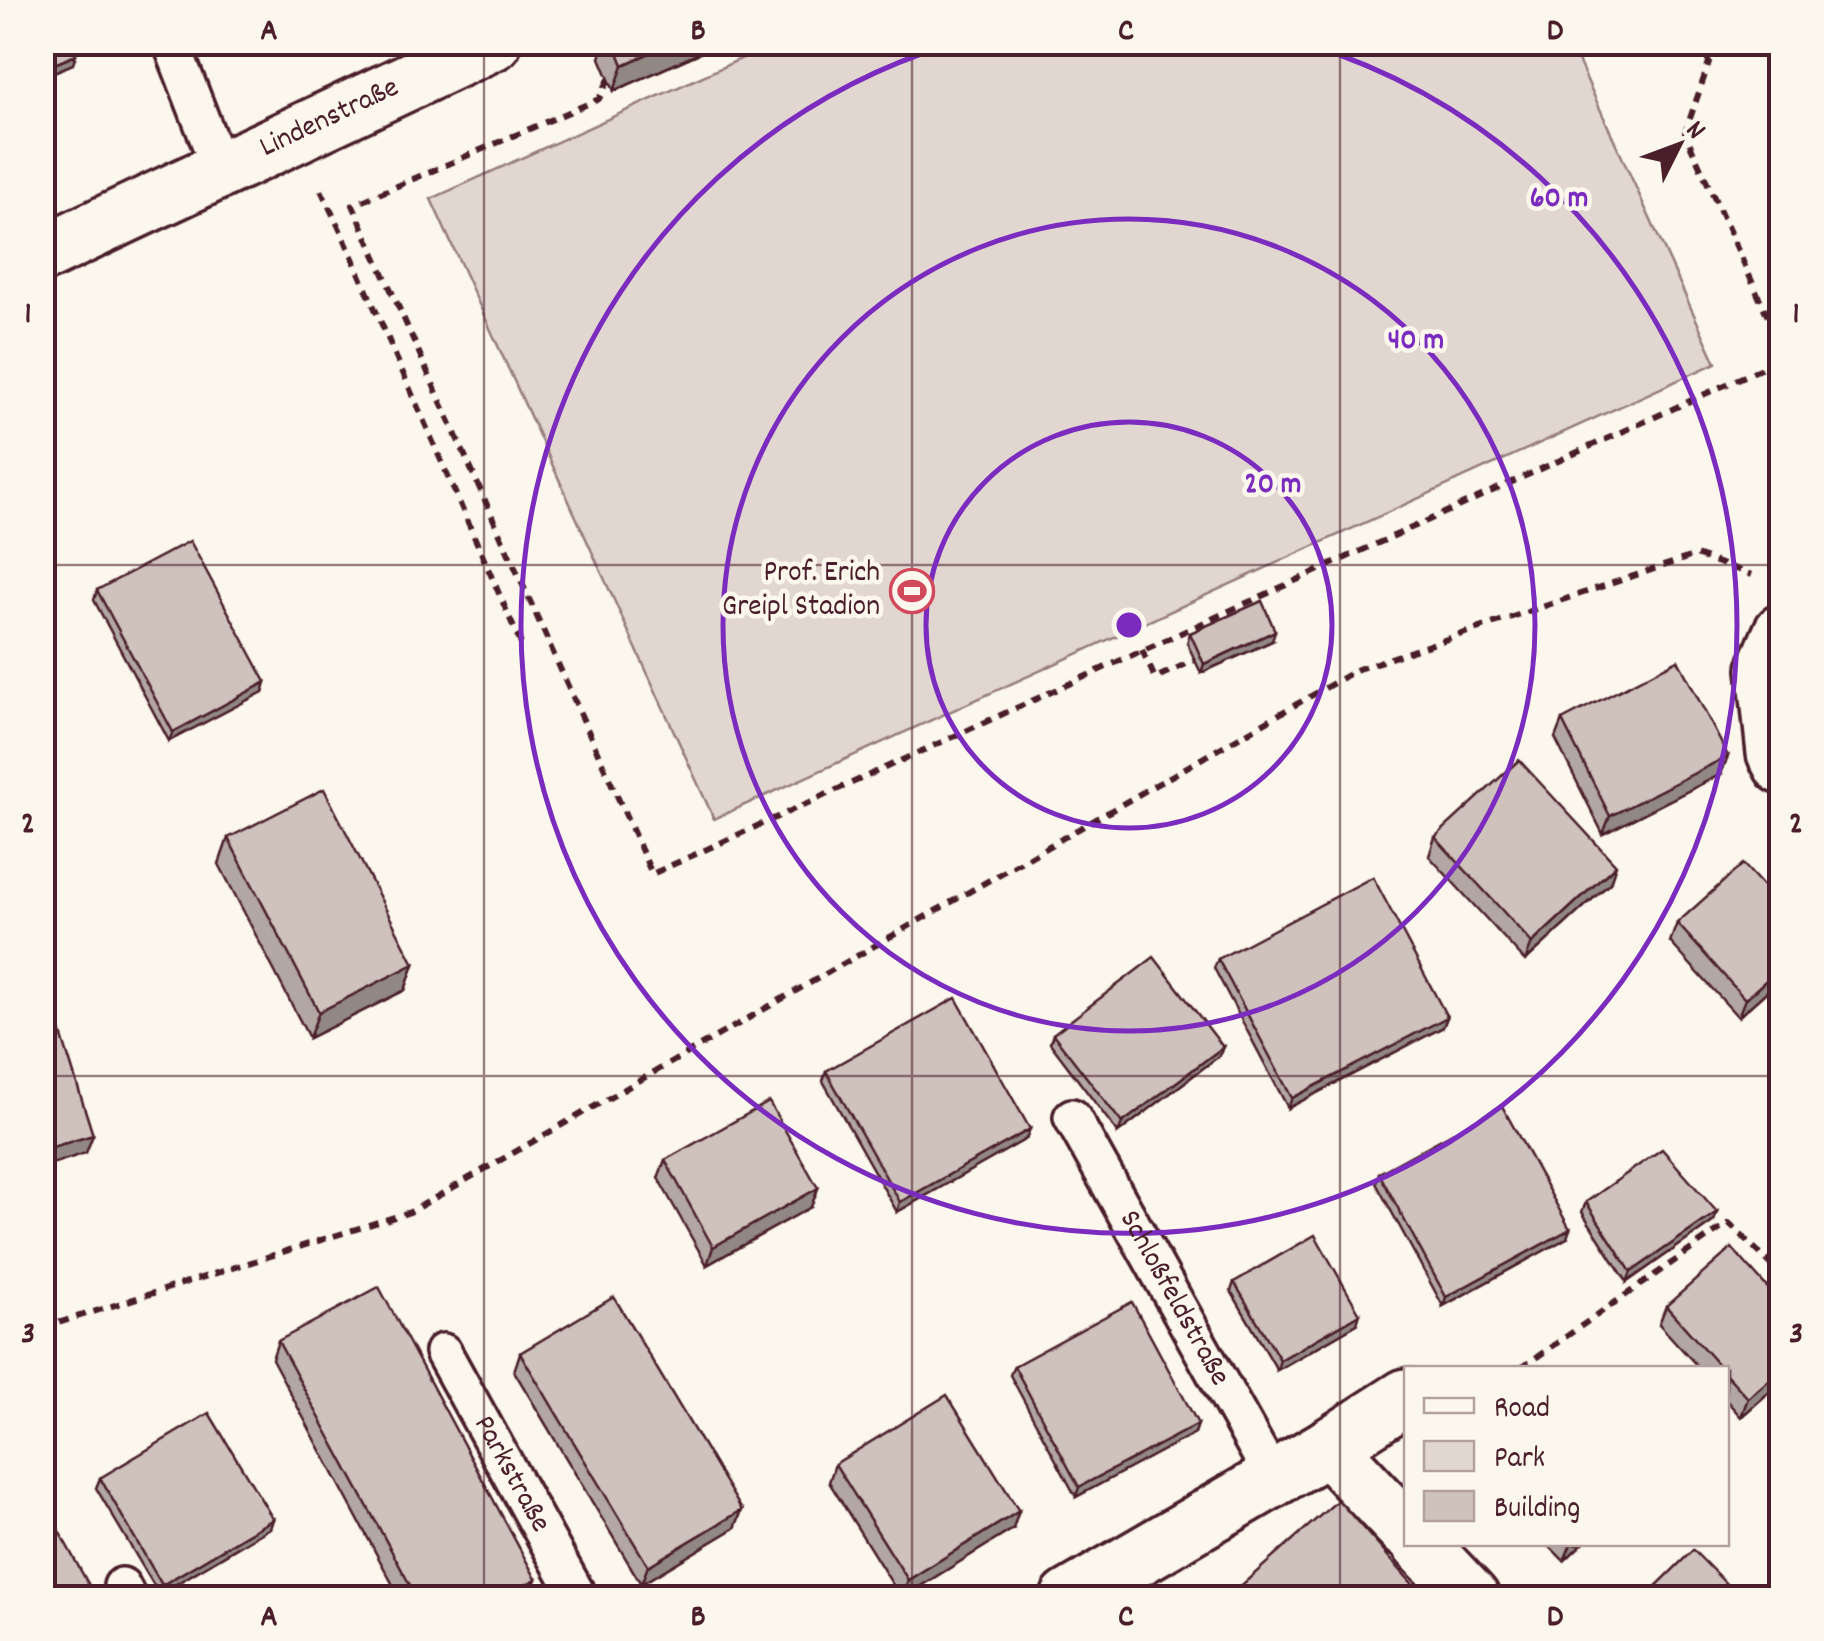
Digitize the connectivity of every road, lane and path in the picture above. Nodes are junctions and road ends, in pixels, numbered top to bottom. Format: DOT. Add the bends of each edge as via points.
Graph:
graph roads {
  1 [pos="171,42"];
  2 [pos="493,42"];
  3 [pos="1700,42"];
  4 [pos="609,79"];
  5 [pos="294,135"];
  6 [pos="220,169"];
  7 [pos="42,254"];
  8 [pos="1782,348"];
  9 [pos="1782,359"];
  10 [pos="1764,580"];
  11 [pos="1782,632"];
  12 [pos="520,644"];
  13 [pos="1142,650"];
  14 [pos="1195,660"];
  15 [pos="1782,766"];
  16 [pos="1072,1117"];
  17 [pos="1782,1275"];
  18 [pos="42,1328"];
  19 [pos="444,1352"];
  20 [pos="1524,1366"];
  21 [pos="1404,1399"];
  22 [pos="1328,1447"];
  23 [pos="1274,1479"];
  24 [pos="1404,1528"];
  25 [pos="1422,1546"];
  26 [pos="579,1598"];
  27 [pos="1069,1598"];
  28 [pos="1472,1598"];
  1 -- 6 [label="lane, Lindenstraße"];
  2 -- 5 [label="street, Lindenstraße"];
  3 -- 8 [label="path" via="1709,63 1685,133"];
  4 -- 13 [label="path" via="599,99 353,205 652,874"];
  5 -- 6 [label="street, Lindenstraße"];
  5 -- 12 [label="path"];
  6 -- 7 [label="street, Lindenstraße"];
  9 -- 13 [label="path"];
  10 -- 18 [label="path" via="1696,556 1358,669 410,1212"];
  11 -- 15 [label="street" via="1766,669"];
  13 -- 14 [label="path" via="1155,678"];
  16 -- 23 [label="lane, Schloßfeldstraße"];
  17 -- 20 [label="path" via="1729,1223"];
  19 -- 26 [label="lane, Parkstraße"];
  21 -- 22 [label="street"];
  22 -- 23 [label="street"];
  22 -- 24 [label="street"];
  23 -- 27 [label="street"];
  25 -- 28 [label="street"];
}
